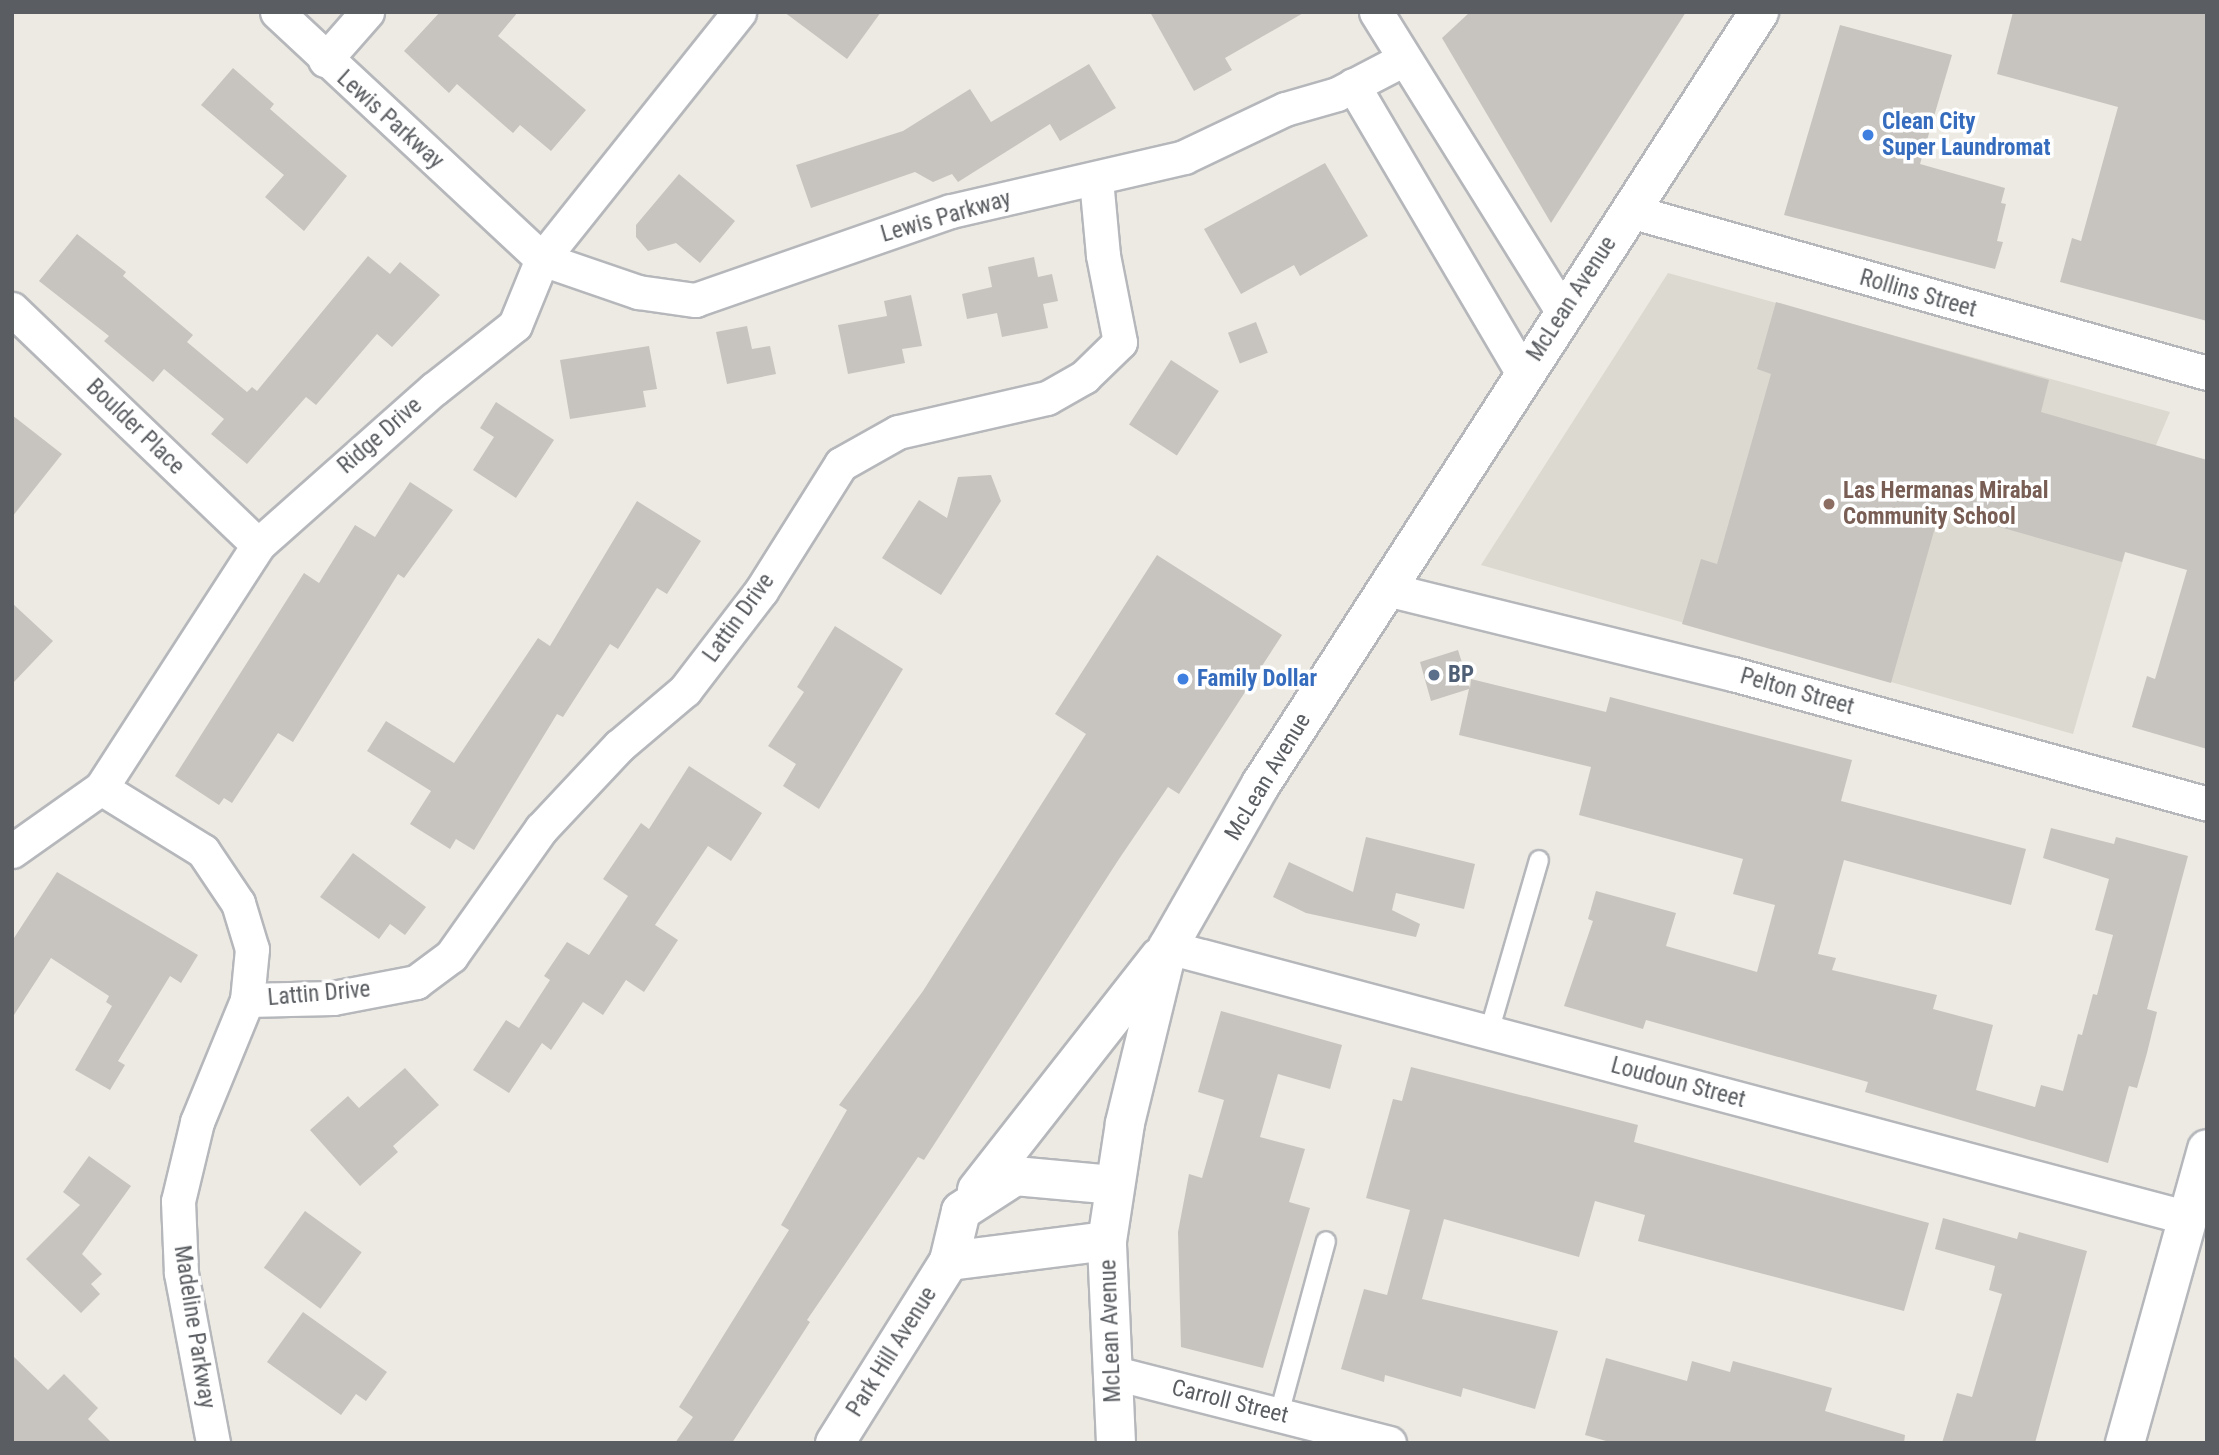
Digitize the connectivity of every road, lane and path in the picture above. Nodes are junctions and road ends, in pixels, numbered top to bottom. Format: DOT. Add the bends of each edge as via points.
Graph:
graph roads {
  1 [pos="277,12"];
  2 [pos="367,12"];
  3 [pos="738,12"];
  4 [pos="1376,12"];
  5 [pos="1759,12"];
  6 [pos="1404,59"];
  7 [pos="325,60"];
  8 [pos="1353,85"];
  9 [pos="1096,180"];
  10 [pos="1630,211"];
  11 [pos="542,259"];
  12 [pos="12,309"];
  13 [pos="1563,313"];
  14 [pos="2207,373"];
  15 [pos="1524,374"];
  16 [pos="258,545"];
  17 [pos="1386,589"];
  18 [pos="101,788"];
  19 [pos="2207,804"];
  20 [pos="12,851"];
  21 [pos="1539,860"];
  22 [pos="1168,947"];
  23 [pos="247,1000"];
  24 [pos="1489,1032"];
  25 [pos="2207,1149"];
  26 [pos="1113,1185"];
  27 [pos="961,1211"];
  28 [pos="2198,1221"];
  29 [pos="1107,1241"];
  30 [pos="1326,1241"];
  31 [pos="949,1261"];
  32 [pos="1111,1372"];
  33 [pos="1279,1414"];
  34 [pos="1329,1435"];
  35 [pos="213,1443"];
  36 [pos="835,1443"];
  37 [pos="1116,1443"];
  38 [pos="1389,1443"];
  39 [pos="2125,1443"];
  1 -- 7 [label="street, Lewis Parkway"];
  2 -- 7 [label="street"];
  3 -- 11 [label="street, Ridge Drive"];
  4 -- 6 [label="street"];
  5 -- 10 [label="street, McLean Avenue"];
  6 -- 8 [label="street, Lewis Parkway"];
  6 -- 13 [label="street"];
  7 -- 11 [label="street, Lewis Parkway"];
  8 -- 9 [label="street, Lewis Parkway" via="1285,109 1184,157"];
  8 -- 15 [label="street"];
  9 -- 11 [label="street, Lewis Parkway" via="951,211 695,300 638,292"];
  9 -- 23 [label="street, Lattin Drive" via="1103,255 1121,342 1084,377 1047,398 898,432 841,464 761,591 685,690 619,746 541,829 451,956 416,982 333,998"];
  10 -- 13 [label="street, McLean Avenue"];
  10 -- 14 [label="street, Rollins Street"];
  11 -- 16 [label="street, Ridge Drive" via="515,325 434,389"];
  12 -- 16 [label="street, Boulder Place"];
  13 -- 15 [label="street, McLean Avenue"];
  15 -- 17 [label="street, McLean Avenue"];
  16 -- 18 [label="street, Ridge Drive"];
  17 -- 19 [label="street, Pelton Street" via="1733,674"];
  17 -- 22 [label="street, McLean Avenue" via="1261,784"];
  18 -- 20 [label="street, Ridge Drive"];
  18 -- 23 [label="street, Madeline Parkway" via="202,851 210,862 238,903 252,949"];
  21 -- 24 [label="lane"];
  22 -- 24 [label="street, Loudoun Street"];
  22 -- 26 [label="street, McLean Avenue"];
  22 -- 27 [label="street"];
  23 -- 35 [label="street, Madeline Parkway" via="197,1122 178,1200 181,1273"];
  24 -- 28 [label="street, Loudoun Street"];
  25 -- 28 [label="street"];
  26 -- 27 [label="street" via="1015,1176"];
  26 -- 29 [label="street, McLean Avenue"];
  27 -- 31 [label="street, Park Hill Avenue"];
  28 -- 39 [label="street"];
  29 -- 31 [label="street, Park Hill Avenue"];
  29 -- 32 [label="street, McLean Avenue"];
  30 -- 33 [label="lane"];
  31 -- 36 [label="street, Park Hill Avenue"];
  32 -- 33 [label="street, Carroll Street"];
  32 -- 37 [label="street, McLean Avenue"];
  33 -- 34 [label="street, Carroll Street"];
  34 -- 38 [label="street, Carroll Street"];
}
